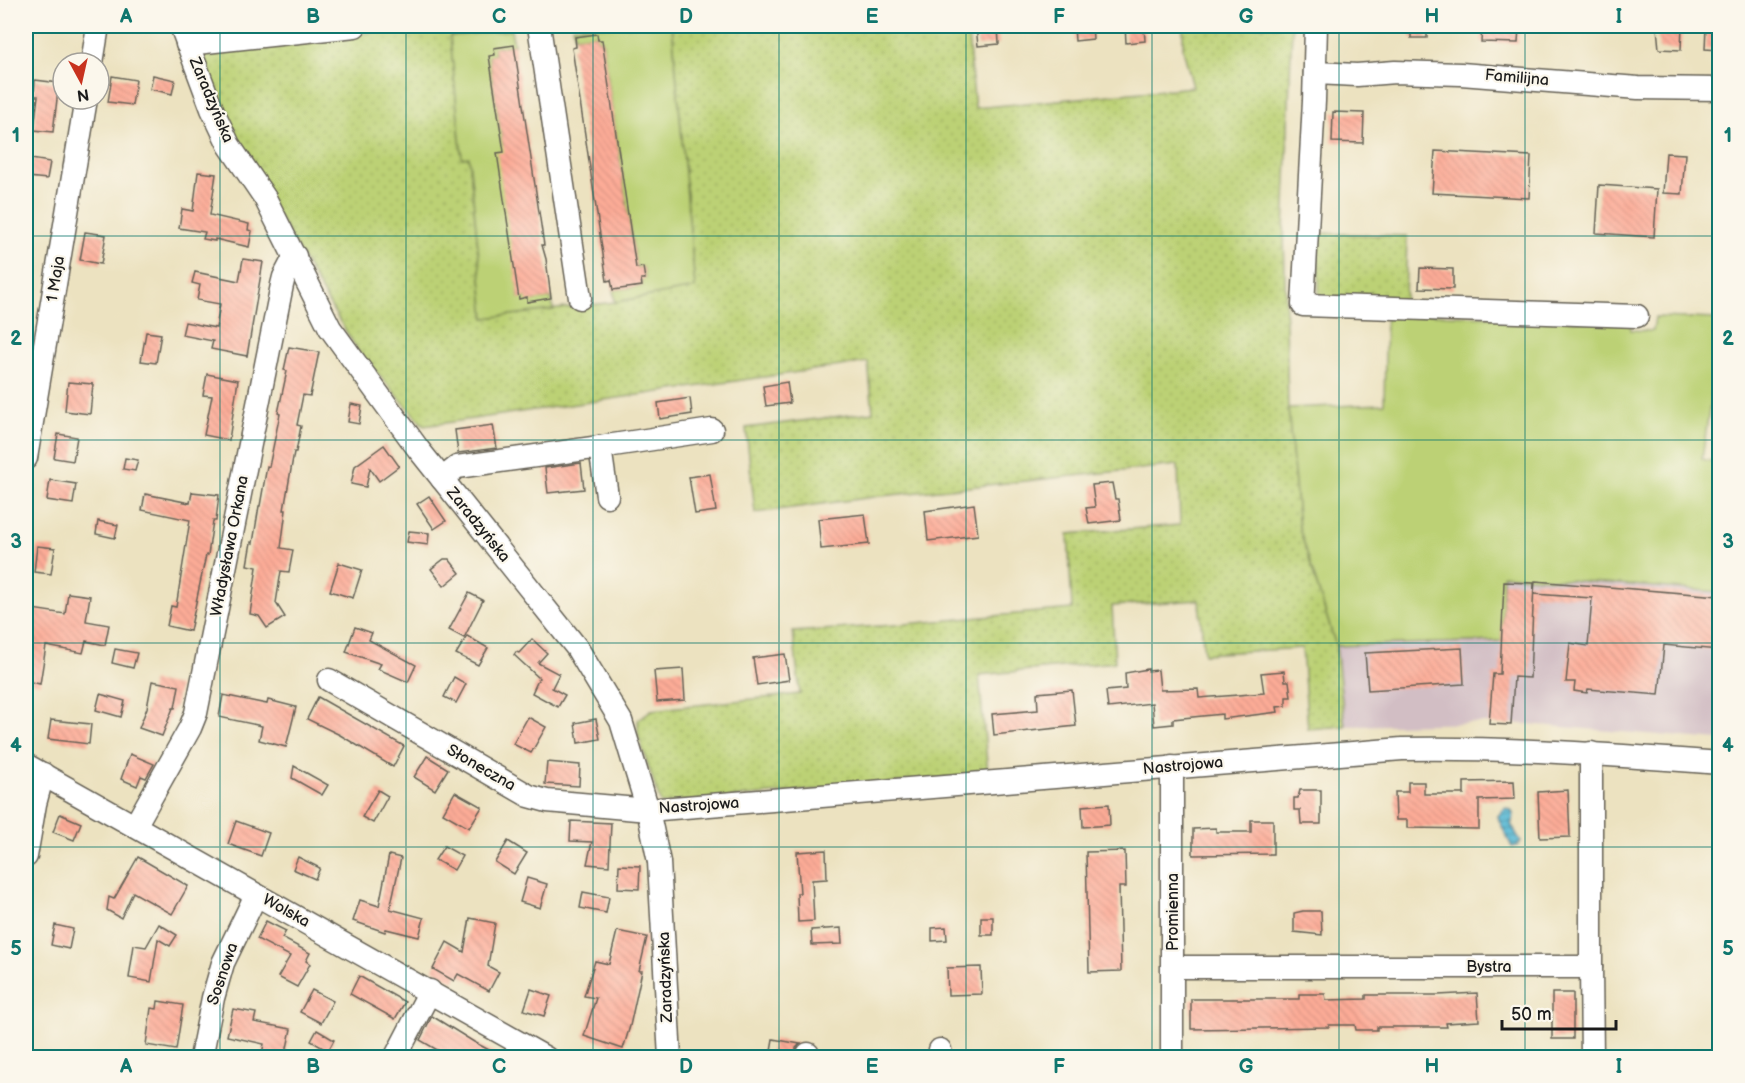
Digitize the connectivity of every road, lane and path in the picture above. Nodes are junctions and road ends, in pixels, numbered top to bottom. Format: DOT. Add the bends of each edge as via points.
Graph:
graph roads {
  1 [pos="98,26"];
  2 [pos="355,26"];
  3 [pos="539,26"];
  4 [pos="1316,26"];
  5 [pos="184,35"];
  6 [pos="94,51"];
  7 [pos="1315,73"];
  8 [pos="1719,89"];
  9 [pos="84,111"];
  10 [pos="295,256"];
  11 [pos="580,298"];
  12 [pos="1636,316"];
  13 [pos="712,430"];
  14 [pos="600,447"];
  15 [pos="26,458"];
  16 [pos="442,479"];
  17 [pos="607,496"];
  18 [pos="329,680"];
  19 [pos="1591,753"];
  20 [pos="1719,763"];
  21 [pos="1172,767"];
  22 [pos="34,769"];
  23 [pos="648,810"];
  24 [pos="135,826"];
  25 [pos="26,856"];
  26 [pos="256,895"];
  27 [pos="1173,967"];
  28 [pos="1590,967"];
  29 [pos="430,991"];
  30 [pos="201,1058"];
  31 [pos="395,1058"];
  32 [pos="546,1058"];
  33 [pos="670,1058"];
  34 [pos="1172,1058"];
  35 [pos="1592,1058"];
  1 -- 6 [label="street"];
  2 -- 5 [label="street"];
  3 -- 11 [label="street"];
  4 -- 7 [label="street"];
  5 -- 10 [label="street, Zaradzyńska" via="229,145 265,198"];
  7 -- 8 [label="street, Familijna" via="1461,74 1628,87"];
  7 -- 12 [label="street" via="1303,305"];
  9 -- 15 [label="street, 1 Maja"];
  10 -- 16 [label="street, Zaradzyńska" via="330,328"];
  10 -- 24 [label="street, Władysława Orkana" via="282,285 196,713"];
  13 -- 14 [label="street"];
  14 -- 16 [label="street" via="457,467"];
  14 -- 17 [label="street"];
  16 -- 23 [label="street, Zaradzyńska" via="576,648 621,721"];
  18 -- 23 [label="street, Słoneczna" via="529,796"];
  19 -- 20 [label="street, Nastrojowa"];
  19 -- 21 [label="street, Nastrojowa" via="1402,749"];
  19 -- 28 [label="street"];
  21 -- 23 [label="street, Nastrojowa"];
  21 -- 27 [label="street, Promienna"];
  22 -- 24 [label="street, Wolska"];
  22 -- 25 [label="street" via="35,804"];
  23 -- 33 [label="street, Zaradzyńska" via="664,914"];
  24 -- 26 [label="street, Wolska"];
  26 -- 29 [label="street, Wolska"];
  26 -- 30 [label="street, Sosnowa" via="223,963"];
  27 -- 28 [label="street, Bystra"];
  27 -- 34 [label="street, Promienna"];
  28 -- 35 [label="street"];
  29 -- 31 [label="street"];
  29 -- 32 [label="street, Wolska"];
}
